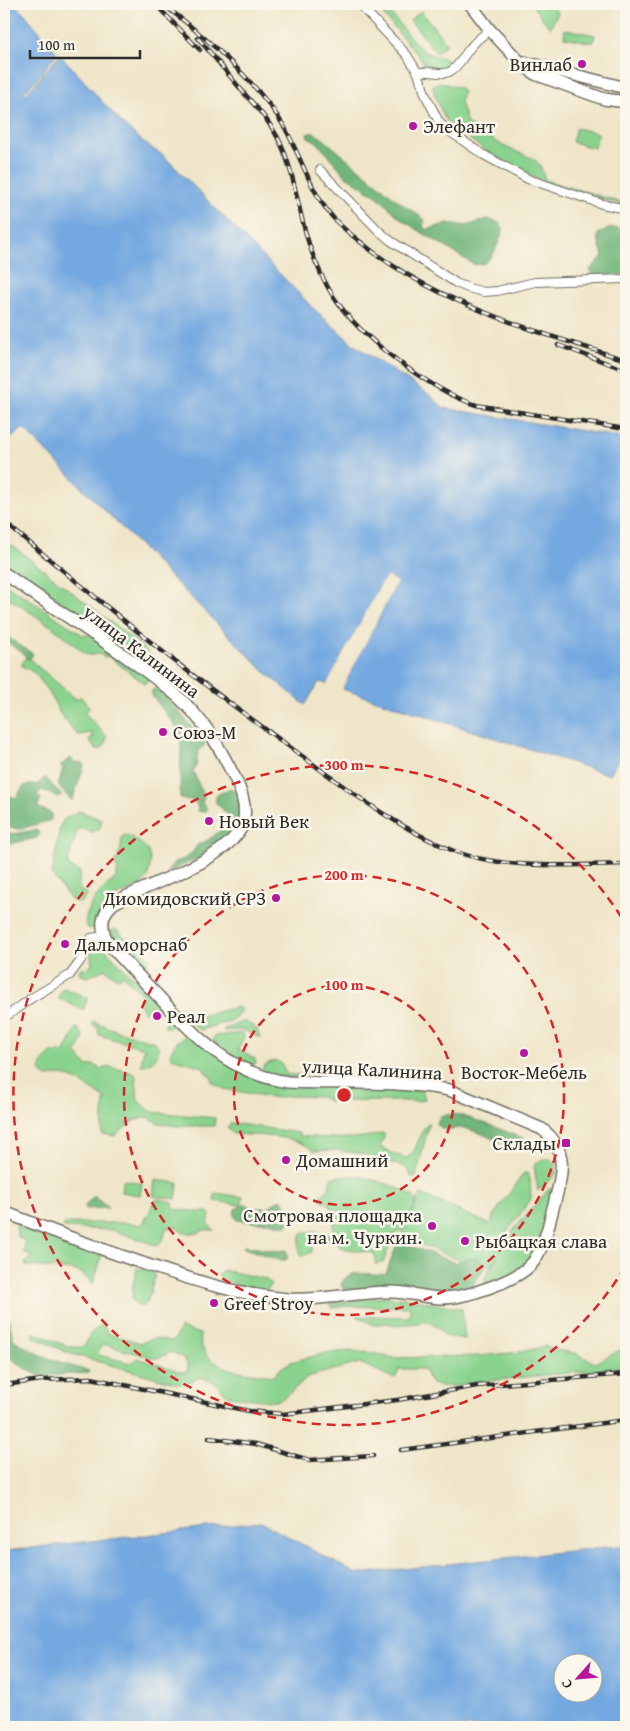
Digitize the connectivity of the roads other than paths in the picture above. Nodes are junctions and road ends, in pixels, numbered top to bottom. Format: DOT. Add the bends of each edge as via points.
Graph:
graph roads {
  1 [pos="359,4"];
  2 [pos="470,4"];
  3 [pos="490,30"];
  4 [pos="518,60"];
  5 [pos="418,73"];
  6 [pos="626,88"];
  7 [pos="626,102"];
  8 [pos="320,170"];
  9 [pos="626,209"];
  10 [pos="626,279"];
  11 [pos="4,573"];
  12 [pos="104,936"];
  13 [pos="4,1018"];
  14 [pos="5,1213"];
  1 -- 5 [label="street" via="406,55"];
  2 -- 3 [label="main road"];
  3 -- 4 [label="main road"];
  3 -- 5 [label="street" via="448,72 428,70"];
  4 -- 6 [label="main road"];
  4 -- 7 [label="main road" via="541,78 604,99"];
  5 -- 9 [label="street" via="438,122 482,154 542,185"];
  8 -- 10 [label="street" via="368,222 391,241 468,288 484,292 535,282"];
  11 -- 12 [label="main road, улица Калинина" via="86,628 188,706 219,746 244,800 242,827 232,839 209,857 108,907 102,922"];
  12 -- 13 [label="street" via="91,938 70,975"];
  12 -- 14 [label="main road, улица Калинина" via="187,1028 212,1050 250,1072 288,1082 434,1087 449,1090 542,1129 553,1138 562,1161 554,1206 539,1252 522,1272 487,1289 454,1298 387,1292 287,1299 216,1287"];
}
